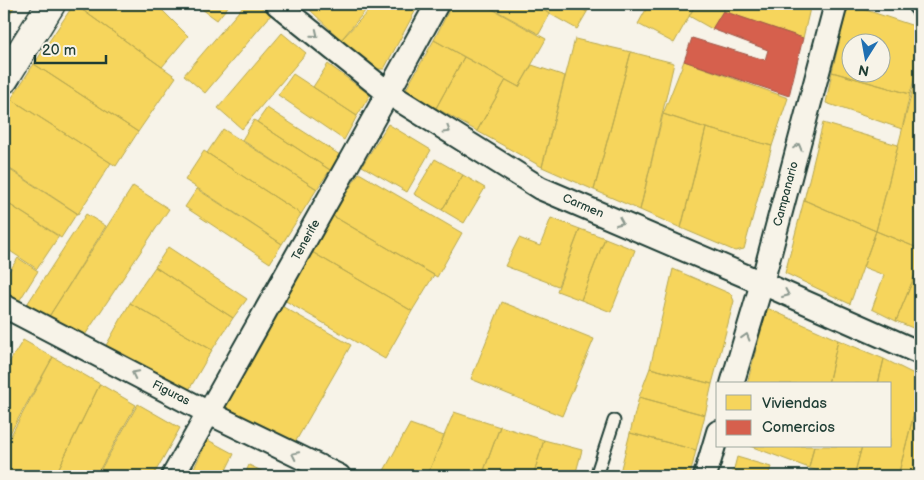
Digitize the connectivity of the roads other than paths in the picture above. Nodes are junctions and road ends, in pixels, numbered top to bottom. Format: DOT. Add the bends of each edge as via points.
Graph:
graph roads {
  1 [pos="51,4"];
  2 [pos="277,4"];
  3 [pos="437,4"];
  4 [pos="836,4"];
  5 [pos="4,78"];
  6 [pos="388,93"];
  7 [pos="762,283"];
  8 [pos="4,306"];
  9 [pos="920,353"];
  10 [pos="733,382"];
  11 [pos="209,413"];
  12 [pos="614,421"];
  13 [pos="716,439"];
  14 [pos="173,476"];
  15 [pos="339,476"];
  16 [pos="596,476"];
  17 [pos="705,476"];
  1 -- 5 [label="main road"];
  2 -- 6 [label="street, Carmen, one-way"];
  3 -- 6 [label="street, Tenerife"];
  7 -- 4 [label="street, Campanario, one-way"];
  6 -- 7 [label="street, Carmen, one-way" via="540,188"];
  6 -- 11 [label="street, Tenerife"];
  7 -- 9 [label="street, Carmen, one-way"];
  10 -- 7 [label="street, Campanario, one-way"];
  11 -- 8 [label="street, Figuras, one-way"];
  11 -- 14 [label="street, Tenerife"];
  15 -- 11 [label="street, Figuras, one-way"];
  12 -- 16 [label="lane"];
  13 -- 17 [label="street"];
}
